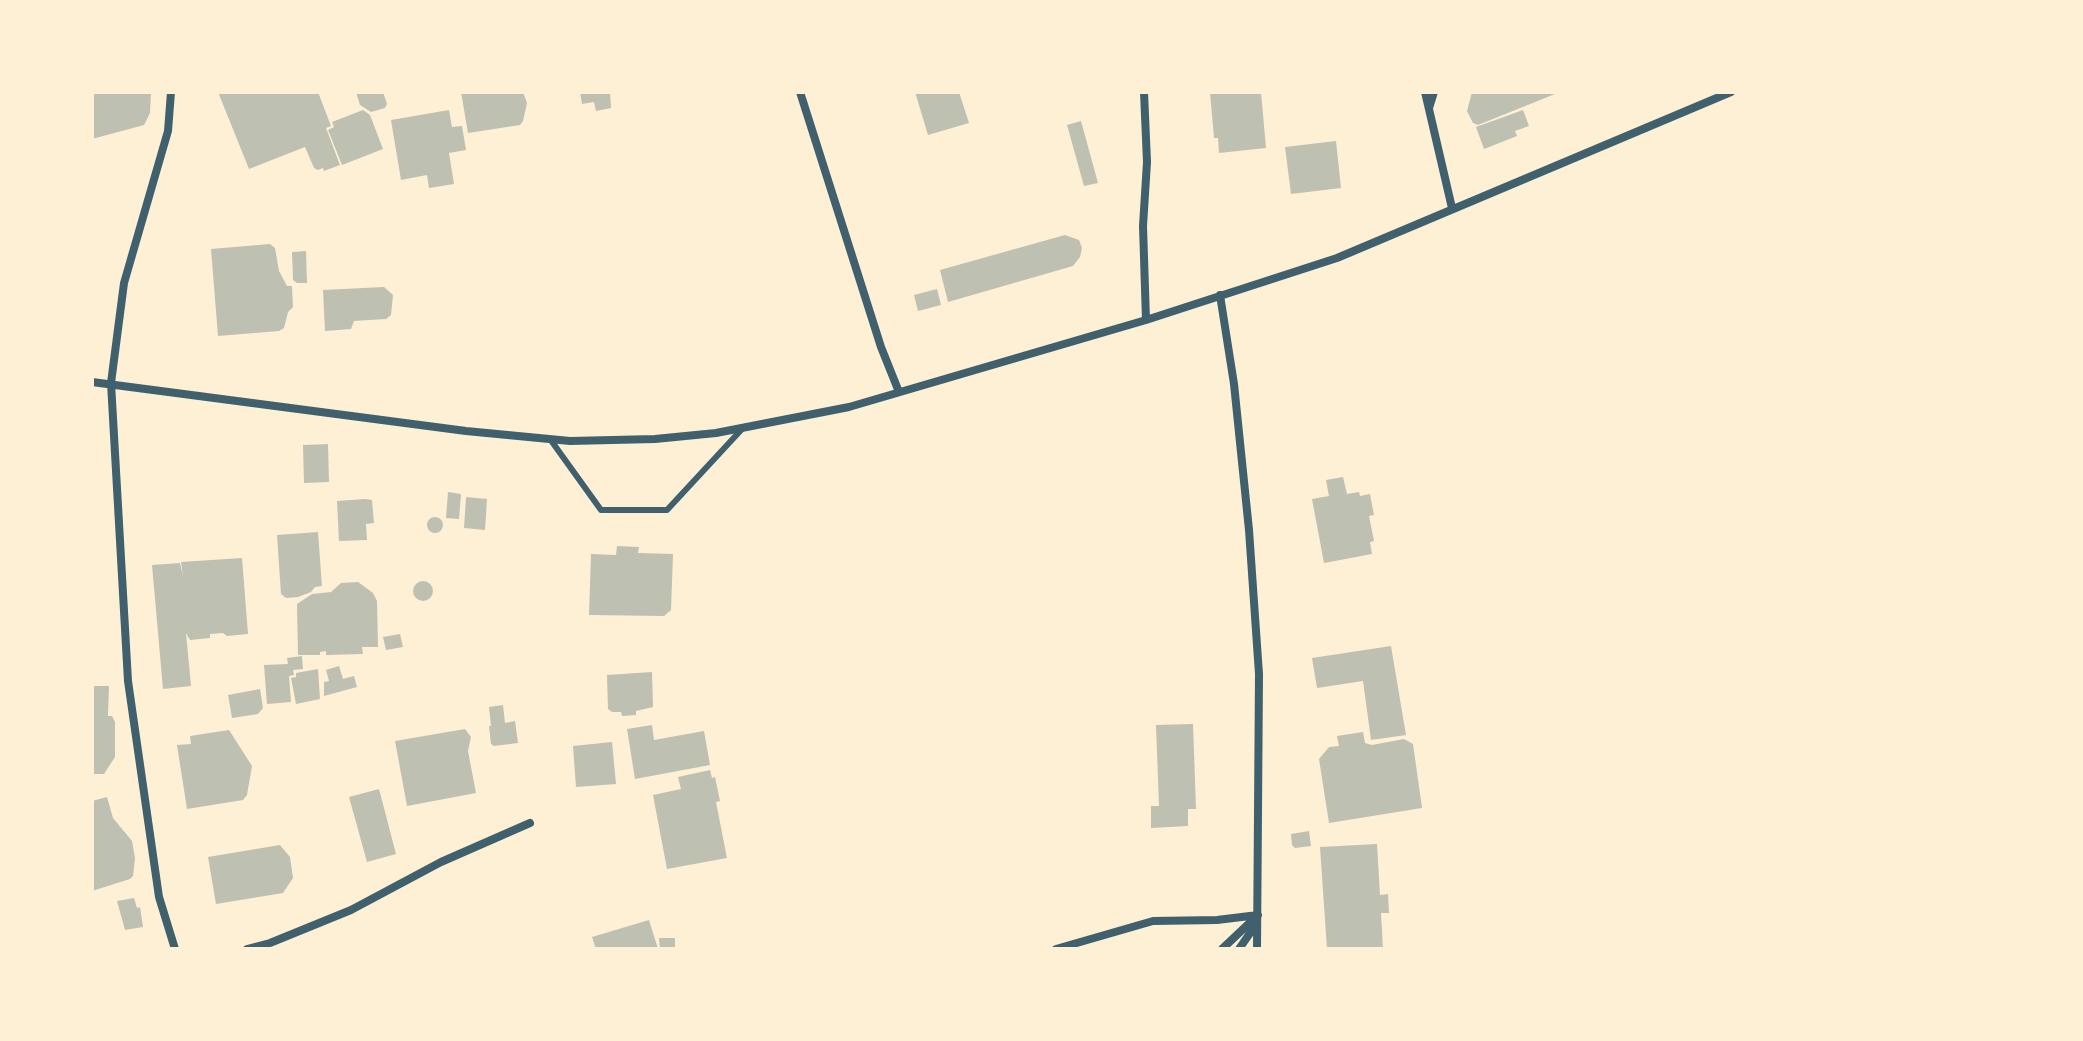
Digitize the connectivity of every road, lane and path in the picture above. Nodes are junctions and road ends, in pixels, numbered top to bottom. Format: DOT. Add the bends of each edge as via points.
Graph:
graph roads {
  1 [pos="171,92"];
  2 [pos="800,92"];
  3 [pos="1144,92"];
  4 [pos="1425,92"];
  5 [pos="1434,92"];
  6 [pos="1731,92"];
  7 [pos="1429,109"];
  8 [pos="1452,208"];
  9 [pos="1220,295"];
  10 [pos="1146,320"];
  11 [pos="92,382"];
  12 [pos="111,383"];
  13 [pos="899,392"];
  14 [pos="743,427"];
  15 [pos="550,439"];
  16 [pos="530,823"];
  17 [pos="1257,919"];
  18 [pos="175,949"];
  19 [pos="247,949"];
  20 [pos="1056,949"];
  21 [pos="1222,949"];
  22 [pos="1239,949"];
  23 [pos="1257,949"];
  1 -- 12 [label="street" via="168,131 124,283"];
  2 -- 13 [label="street"];
  3 -- 10 [label="street"];
  4 -- 7 [label="street"];
  5 -- 7 [label="street"];
  6 -- 8 [label="street"];
  7 -- 8 [label="street"];
  8 -- 9 [label="street" via="1337,258"];
  9 -- 10 [label="street"];
  9 -- 17 [label="street" via="1237,413 1259,674"];
  10 -- 13 [label="street"];
  11 -- 12 [label="street"];
  12 -- 15 [label="street"];
  12 -- 18 [label="street" via="128,681 159,897"];
  13 -- 14 [label="street"];
  14 -- 15 [label="street" via="655,439"];
  14 -- 15 [label="lane" via="667,510 601,510"];
  16 -- 19 [label="street" via="351,910"];
  17 -- 20 [label="street" via="1153,921"];
  17 -- 21 [label="street"];
  17 -- 22 [label="street"];
  17 -- 23 [label="street"];
}
